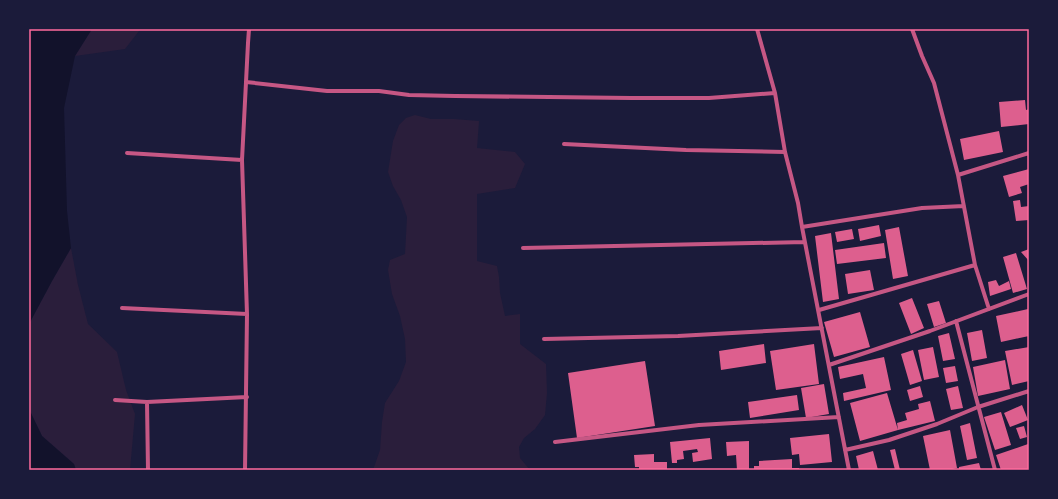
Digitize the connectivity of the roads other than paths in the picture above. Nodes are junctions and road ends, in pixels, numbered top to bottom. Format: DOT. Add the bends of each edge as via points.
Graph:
graph roads {
  1 [pos="249,29"];
  2 [pos="757,29"];
  3 [pos="912,29"];
  4 [pos="246,82"];
  5 [pos="775,93"];
  6 [pos="564,144"];
  7 [pos="785,152"];
  8 [pos="127,153"];
  9 [pos="1029,153"];
  10 [pos="242,160"];
  11 [pos="958,175"];
  12 [pos="964,206"];
  13 [pos="802,227"];
  14 [pos="805,242"];
  15 [pos="523,248"];
  16 [pos="975,265"];
  17 [pos="1029,294"];
  18 [pos="122,308"];
  19 [pos="989,309"];
  20 [pos="819,310"];
  21 [pos="247,314"];
  22 [pos="956,321"];
  23 [pos="822,328"];
  24 [pos="544,339"];
  25 [pos="829,365"];
  26 [pos="1029,391"];
  27 [pos="247,397"];
  28 [pos="115,400"];
  29 [pos="147,402"];
  30 [pos="978,407"];
  31 [pos="839,417"];
  32 [pos="555,442"];
  33 [pos="845,450"];
  34 [pos="148,470"];
  35 [pos="245,470"];
  36 [pos="849,470"];
  37 [pos="995,470"];
  1 -- 4 [label="street"];
  2 -- 5 [label="street"];
  3 -- 11 [label="street" via="934,83"];
  4 -- 5 [label="street" via="327,91 379,91 455,96 709,98"];
  4 -- 10 [label="street"];
  5 -- 7 [label="street"];
  6 -- 7 [label="street"];
  7 -- 13 [label="street"];
  8 -- 10 [label="street"];
  9 -- 11 [label="street"];
  10 -- 21 [label="street"];
  11 -- 12 [label="street"];
  12 -- 13 [label="street" via="922,208"];
  12 -- 16 [label="street"];
  13 -- 14 [label="street"];
  14 -- 15 [label="street"];
  14 -- 20 [label="street"];
  16 -- 19 [label="street"];
  16 -- 20 [label="street"];
  17 -- 19 [label="street"];
  18 -- 21 [label="street"];
  19 -- 22 [label="street"];
  20 -- 23 [label="street"];
  21 -- 27 [label="street"];
  22 -- 25 [label="street"];
  22 -- 30 [label="street"];
  23 -- 24 [label="street" via="678,336"];
  23 -- 25 [label="street"];
  25 -- 31 [label="street"];
  26 -- 30 [label="street"];
  27 -- 29 [label="street"];
  27 -- 35 [label="street"];
  28 -- 29 [label="street"];
  29 -- 34 [label="street"];
  30 -- 33 [label="street" via="889,440"];
  30 -- 37 [label="street"];
  31 -- 32 [label="street" via="699,425"];
  31 -- 33 [label="street"];
  33 -- 36 [label="street"];
}
